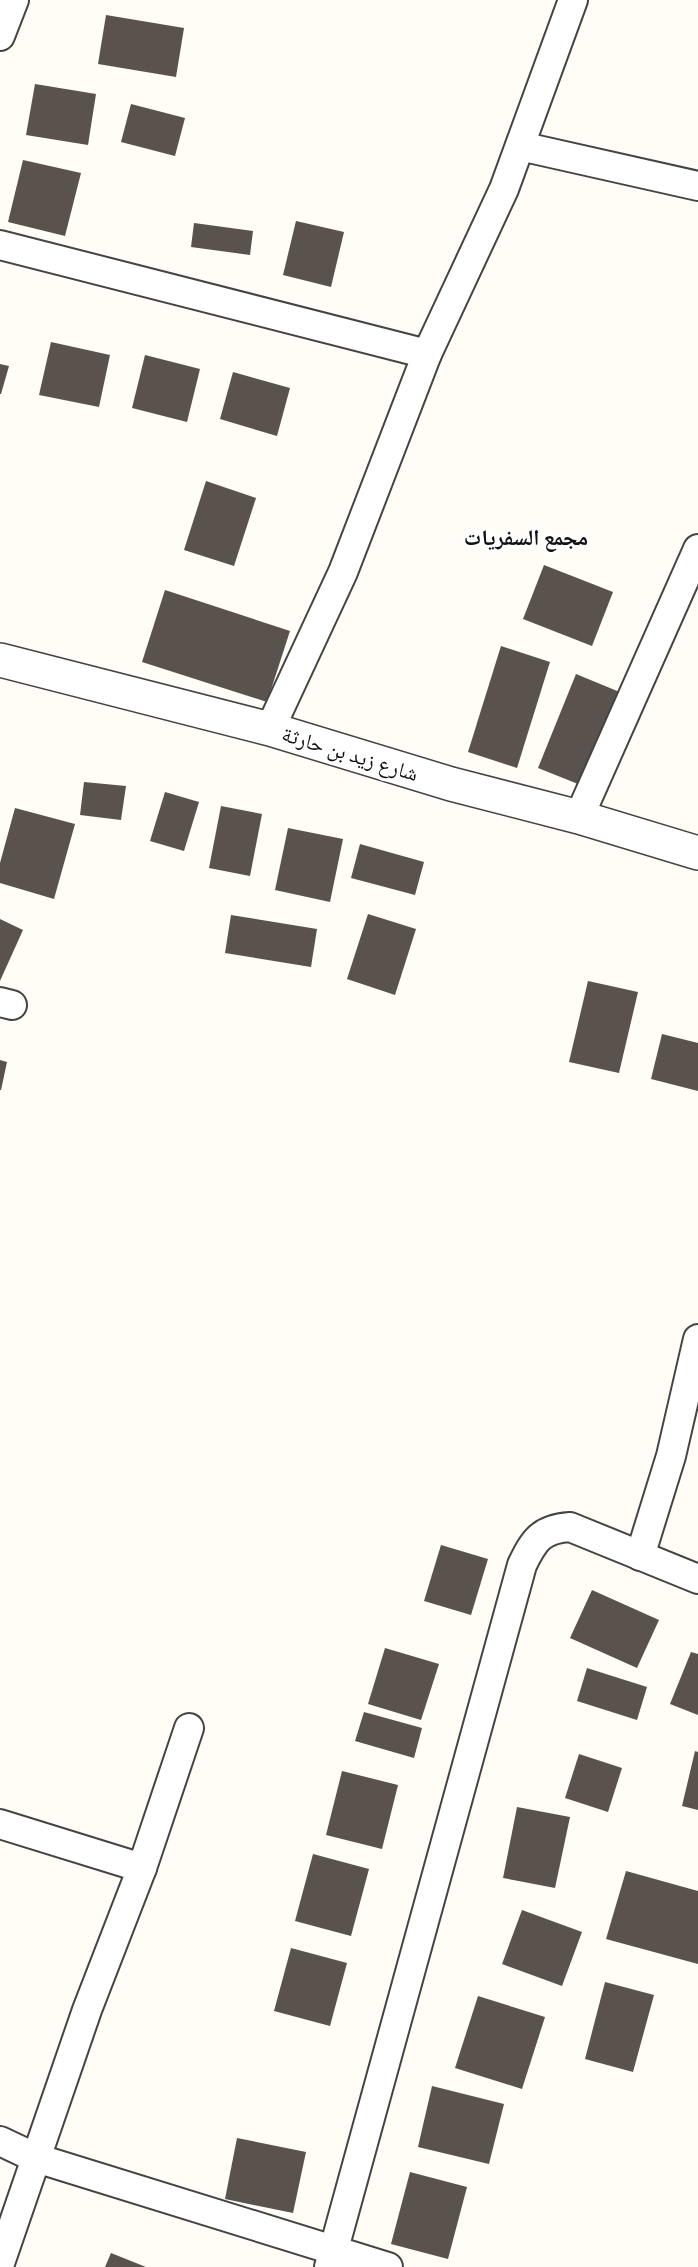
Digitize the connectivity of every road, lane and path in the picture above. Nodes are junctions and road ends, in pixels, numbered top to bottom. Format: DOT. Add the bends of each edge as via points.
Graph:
graph roads {
  1 [pos="14,0"];
  2 [pos="573,0"];
  3 [pos="0,36"];
  4 [pos="520,146"];
  5 [pos="698,186"];
  6 [pos="0,245"];
  7 [pos="428,354"];
  8 [pos="698,549"];
  9 [pos="0,660"];
  10 [pos="270,729"];
  11 [pos="579,818"];
  12 [pos="698,853"];
  13 [pos="698,1339"];
  14 [pos="640,1556"];
  15 [pos="698,1579"];
  16 [pos="189,1728"];
  17 [pos="0,1824"];
  18 [pos="142,1868"];
  19 [pos="0,2141"];
  20 [pos="36,2158"];
  21 [pos="332,2259"];
  22 [pos="0,2263"];
  23 [pos="388,2267"];
  1 -- 3 [label="street"];
  2 -- 4 [label="street"];
  4 -- 5 [label="street"];
  4 -- 7 [label="street"];
  6 -- 7 [label="street"];
  7 -- 10 [label="street" via="343,572"];
  8 -- 11 [label="street"];
  9 -- 10 [label="street, شارع زيد بن حارثة"];
  10 -- 11 [label="street, شارع زيد بن حارثة"];
  11 -- 12 [label="street, شارع زيد بن حارثة"];
  13 -- 14 [label="street" via="671,1456"];
  14 -- 15 [label="street"];
  14 -- 21 [label="street" via="570,1527 552,1528 531,1546 522,1565"];
  16 -- 18 [label="street"];
  17 -- 18 [label="street"];
  18 -- 20 [label="street"];
  19 -- 20 [label="street"];
  20 -- 21 [label="street"];
  20 -- 22 [label="street"];
  21 -- 23 [label="street"];
}
